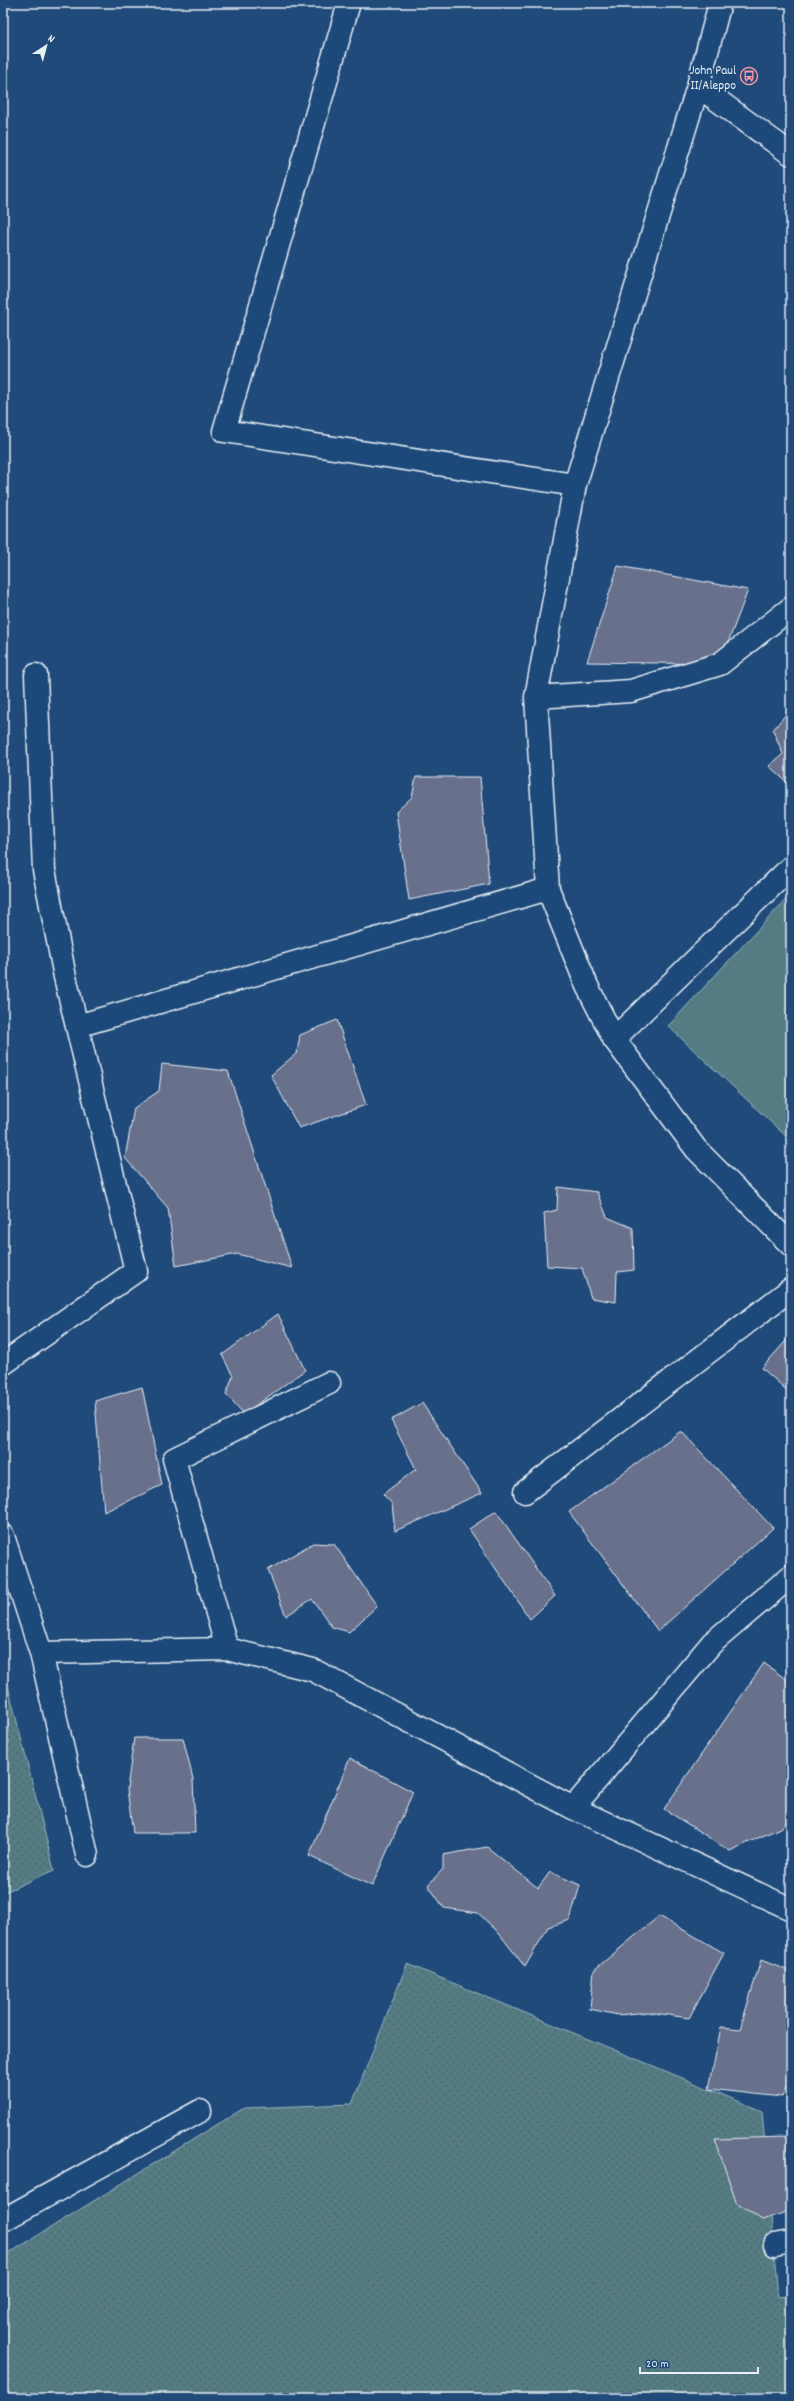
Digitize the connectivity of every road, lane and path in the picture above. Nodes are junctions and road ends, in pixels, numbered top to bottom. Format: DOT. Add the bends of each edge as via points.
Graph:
graph roads {
  1 [pos="349,3"];
  2 [pos="720,3"];
  3 [pos="698,86"];
  4 [pos="791,154"];
  5 [pos="575,485"];
  6 [pos="791,608"];
  7 [pos="36,675"];
  8 [pos="536,697"];
  9 [pos="791,867"];
  10 [pos="548,889"];
  11 [pos="77,1026"];
  12 [pos="614,1039"];
  13 [pos="791,1245"];
  14 [pos="791,1289"];
  15 [pos="3,1364"];
  16 [pos="329,1383"];
  17 [pos="525,1492"];
  18 [pos="3,1536"];
  19 [pos="791,1576"];
  20 [pos="227,1649"];
  21 [pos="41,1653"];
  22 [pos="574,1808"];
  23 [pos="87,1855"];
  24 [pos="791,1909"];
  25 [pos="200,2111"];
  26 [pos="3,2220"];
  1 -- 5 [label="street" via="224,431"];
  2 -- 3 [label="street"];
  3 -- 4 [label="street"];
  3 -- 5 [label="street"];
  5 -- 8 [label="street"];
  6 -- 8 [label="street" via="720,664 631,691"];
  7 -- 11 [label="street" via="44,870"];
  8 -- 10 [label="street"];
  9 -- 12 [label="street"];
  10 -- 11 [label="street"];
  10 -- 12 [label="street" via="587,986"];
  11 -- 15 [label="street" via="136,1271"];
  12 -- 13 [label="street" via="696,1150"];
  14 -- 17 [label="street"];
  16 -- 20 [label="street" via="174,1459"];
  18 -- 21 [label="street"];
  19 -- 22 [label="street" via="712,1643"];
  20 -- 21 [label="street"];
  20 -- 22 [label="street" via="313,1670"];
  21 -- 23 [label="street"];
  22 -- 24 [label="street"];
  25 -- 26 [label="street"];
}
